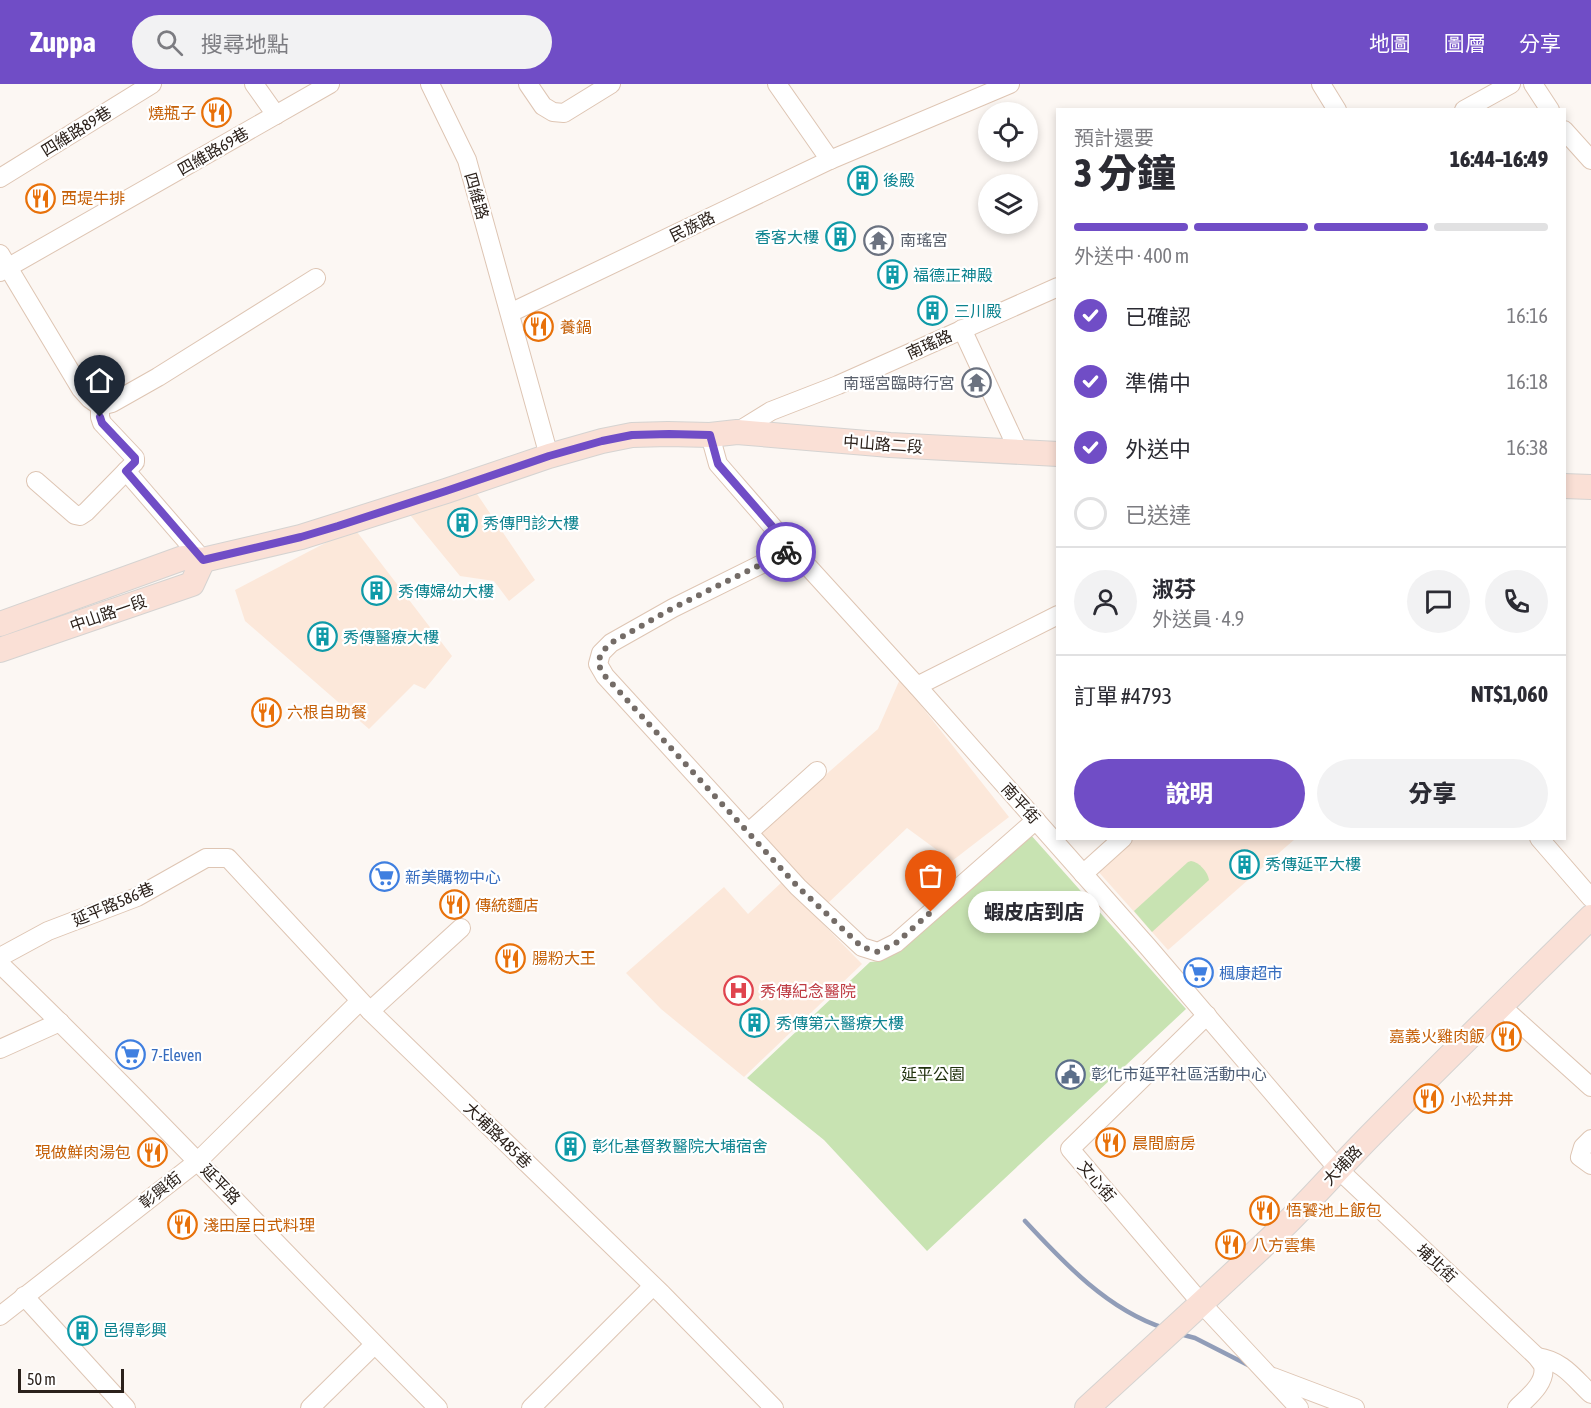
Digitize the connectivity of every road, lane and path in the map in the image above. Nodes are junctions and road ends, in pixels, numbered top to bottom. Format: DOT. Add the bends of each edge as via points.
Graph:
graph roads {
  1 [pos="152,84"];
  2 [pos="254,84"];
  3 [pos="330,84"];
  4 [pos="430,84"];
  5 [pos="528,84"];
  6 [pos="611,84"];
  7 [pos="777,84"];
  8 [pos="1010,84"];
  9 [pos="1321,84"];
  10 [pos="1511,84"];
  11 [pos="1533,84"];
  12 [pos="1336,108"];
  13 [pos="1468,108"];
  14 [pos="1549,108"];
  15 [pos="276,115"];
  16 [pos="1566,132"];
  17 [pos="830,160"];
  18 [pos="1591,160"];
  19 [pos="0,178"];
  20 [pos="3,264"];
  21 [pos="316,278"];
  22 [pos="1056,288"];
  23 [pos="510,313"];
  24 [pos="962,329"];
  25 [pos="100,406"];
  26 [pos="737,432"];
  27 [pos="710,435"];
  28 [pos="1019,452"];
  29 [pos="1056,454"];
  30 [pos="549,456"];
  31 [pos="126,471"];
  32 [pos="36,481"];
  33 [pos="1566,486"];
  34 [pos="1591,487"];
  35 [pos="792,549"];
  36 [pos="203,560"];
  37 [pos="1056,616"];
  38 [pos="0,624"];
  39 [pos="0,650"];
  40 [pos="916,686"];
  41 [pos="817,771"];
  42 [pos="1036,820"];
  43 [pos="749,832"];
  44 [pos="1121,840"];
  45 [pos="1541,840"];
  46 [pos="228,858"];
  47 [pos="1083,874"];
  48 [pos="1591,898"];
  49 [pos="1591,917"];
  50 [pos="461,928"];
  51 [pos="0,957"];
  52 [pos="0,964"];
  53 [pos="365,1006"];
  54 [pos="1501,1006"];
  55 [pos="1207,1015"];
  56 [pos="60,1022"];
  57 [pos="0,1049"];
  58 [pos="1591,1087"];
  59 [pos="1591,1139"];
  60 [pos="198,1161"];
  61 [pos="1591,1166"];
  62 [pos="1338,1169"];
  63 [pos="653,1286"];
  64 [pos="24,1296"];
  65 [pos="1202,1304"];
  66 [pos="0,1316"];
  67 [pos="374,1345"];
  68 [pos="1537,1357"];
  69 [pos="1268,1375"];
  70 [pos="1591,1394"];
  71 [pos="126,1408"];
  72 [pos="310,1408"];
  73 [pos="438,1408"];
  74 [pos="531,1408"];
  75 [pos="774,1408"];
  76 [pos="1087,1408"];
  77 [pos="1299,1408"];
  78 [pos="1355,1408"];
  79 [pos="1516,1408"];
  1 -- 19 [label="street, 四維路89巷"];
  2 -- 15 [label="street"];
  3 -- 15 [label="street, 四維路69巷"];
  4 -- 23 [label="street, 四維路" via="467,160"];
  5 -- 6 [label="street" via="543,106 553,112 564,112"];
  7 -- 17 [label="street"];
  8 -- 17 [label="street, 民族路"];
  9 -- 12 [label="street"];
  10 -- 13 [label="street"];
  11 -- 14 [label="street"];
  15 -- 20 [label="street, 四維路69巷" via="95,218"];
  16 -- 18 [label="street"];
  17 -- 23 [label="street, 民族路"];
  20 -- 25 [label="street" via="81,389"];
  21 -- 25 [label="street" via="178,365"];
  22 -- 24 [label="street, 南瑤路"];
  23 -- 30 [label="street"];
  24 -- 26 [label="street, 南瑤路" via="771,411"];
  24 -- 28 [label="street"];
  25 -- 31 [label="street" via="102,423 135,458"];
  26 -- 27 [label="main road, 中山路二段"];
  26 -- 28 [label="main road, 中山路二段"];
  27 -- 30 [label="main road, 中山路一段" via="632,435"];
  27 -- 35 [label="street, 南平街" via="718,464"];
  28 -- 29 [label="main road, 中山路二段"];
  30 -- 36 [label="main road, 中山路一段" via="346,524"];
  31 -- 32 [label="street" via="80,516"];
  31 -- 36 [label="street"];
  33 -- 34 [label="main road"];
  35 -- 40 [label="street, 南平街"];
  35 -- 43 [label="street" via="611,643 601,653 598,664"];
  36 -- 38 [label="main road, 中山路一段" via="183,558"];
  36 -- 39 [label="main road, 中山路一段" via="192,584"];
  37 -- 40 [label="street"];
  40 -- 42 [label="street, 南平街"];
  41 -- 43 [label="street"];
  42 -- 43 [label="street" via="896,943 878,952 862,947 798,887"];
  42 -- 47 [label="street, 南平街"];
  44 -- 47 [label="street"];
  45 -- 48 [label="street"];
  46 -- 51 [label="street, 延平路586巷" via="206,858 138,897 48,931"];
  46 -- 53 [label="street, 大埔路485巷"];
  47 -- 55 [label="street, 南平街"];
  49 -- 54 [label="main road, 大埔路"];
  50 -- 53 [label="street, 彰興街"];
  52 -- 56 [label="street, 延平路"];
  53 -- 60 [label="street, 彰興街"];
  53 -- 63 [label="street, 大埔路485巷"];
  54 -- 58 [label="street"];
  54 -- 62 [label="main road, 大埔路"];
  55 -- 62 [label="street, 南平街"];
  55 -- 65 [label="street, 文心街" via="1070,1149"];
  56 -- 57 [label="street"];
  56 -- 60 [label="street, 延平路"];
  59 -- 61 [label="street" via="1582,1147 1580,1156"];
  60 -- 64 [label="street, 彰興街"];
  60 -- 67 [label="street, 延平路"];
  62 -- 65 [label="main road, 大埔路"];
  62 -- 68 [label="street, 埔北街"];
  63 -- 74 [label="street"];
  63 -- 75 [label="street, 大埔路485巷"];
  64 -- 66 [label="street, 彰興街"];
  64 -- 71 [label="street"];
  65 -- 69 [label="street"];
  65 -- 76 [label="main road, 大埔路"];
  67 -- 72 [label="street"];
  67 -- 73 [label="street, 延平路"];
  68 -- 70 [label="street, 埔北街" via="1558,1363"];
  68 -- 79 [label="street" via="1543,1366 1542,1377 1536,1390"];
  69 -- 77 [label="street"];
  69 -- 78 [label="street"];
}
